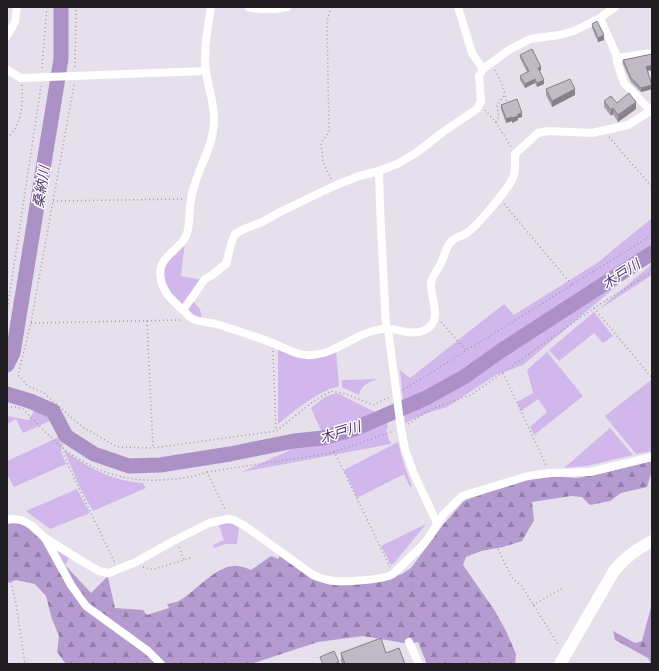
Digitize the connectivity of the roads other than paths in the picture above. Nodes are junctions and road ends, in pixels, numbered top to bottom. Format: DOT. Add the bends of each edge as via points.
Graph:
graph roads {
  1 [pos="17,7"];
  2 [pos="211,7"];
  3 [pos="249,7"];
  4 [pos="287,7"];
  5 [pos="458,7"];
  6 [pos="615,7"];
  7 [pos="600,18"];
  8 [pos="7,36"];
  9 [pos="652,53"];
  10 [pos="617,58"];
  11 [pos="482,69"];
  12 [pos="7,70"];
  13 [pos="206,71"];
  14 [pos="651,110"];
  15 [pos="379,171"];
  16 [pos="183,310"];
  17 [pos="387,328"];
  18 [pos="652,457"];
  19 [pos="7,520"];
  20 [pos="437,523"];
  21 [pos="45,538"];
  22 [pos="652,541"];
  23 [pos="408,642"];
  24 [pos="563,660"];
  25 [pos="161,664"];
  26 [pos="419,664"];
  1 -- 8 [label="street" via="14,22"];
  2 -- 13 [label="street" via="206,39"];
  3 -- 4 [label="street" via="267,10"];
  5 -- 11 [label="street" via="472,53"];
  6 -- 7 [label="street"];
  7 -- 10 [label="street"];
  7 -- 11 [label="street" via="574,32 530,39"];
  9 -- 10 [label="street"];
  10 -- 14 [label="street" via="624,83"];
  11 -- 15 [label="street" via="478,76 481,105 477,109 416,153 398,164"];
  12 -- 13 [label="street" via="21,78"];
  13 -- 16 [label="street" via="214,113 213,130 191,198 186,235 181,244 166,257 160,270 162,287 171,300"];
  14 -- 17 [label="street" via="628,125 592,133 538,133 515,154 513,178 509,185 468,232 450,243 431,280 436,316 432,324 416,332"];
  15 -- 16 [label="street" via="334,186 235,234 226,264 205,279"];
  15 -- 17 [label="street"];
  16 -- 17 [label="street" via="190,318 254,336 306,355 340,347 364,333"];
  17 -- 20 [label="street" via="405,449"];
  18 -- 20 [label="street" via="590,472 528,476 462,496"];
  19 -- 21 [label="street" via="16,519 26,523"];
  20 -- 21 [label="street" via="418,550 393,574 380,578 335,581 313,575 245,526 228,519 209,523 136,562 109,573 99,571"];
  21 -- 25 [label="street" via="71,585 86,606 148,651"];
  22 -- 24 [label="street" via="634,550 622,561"];
  23 -- 26 [label="street"];
}
